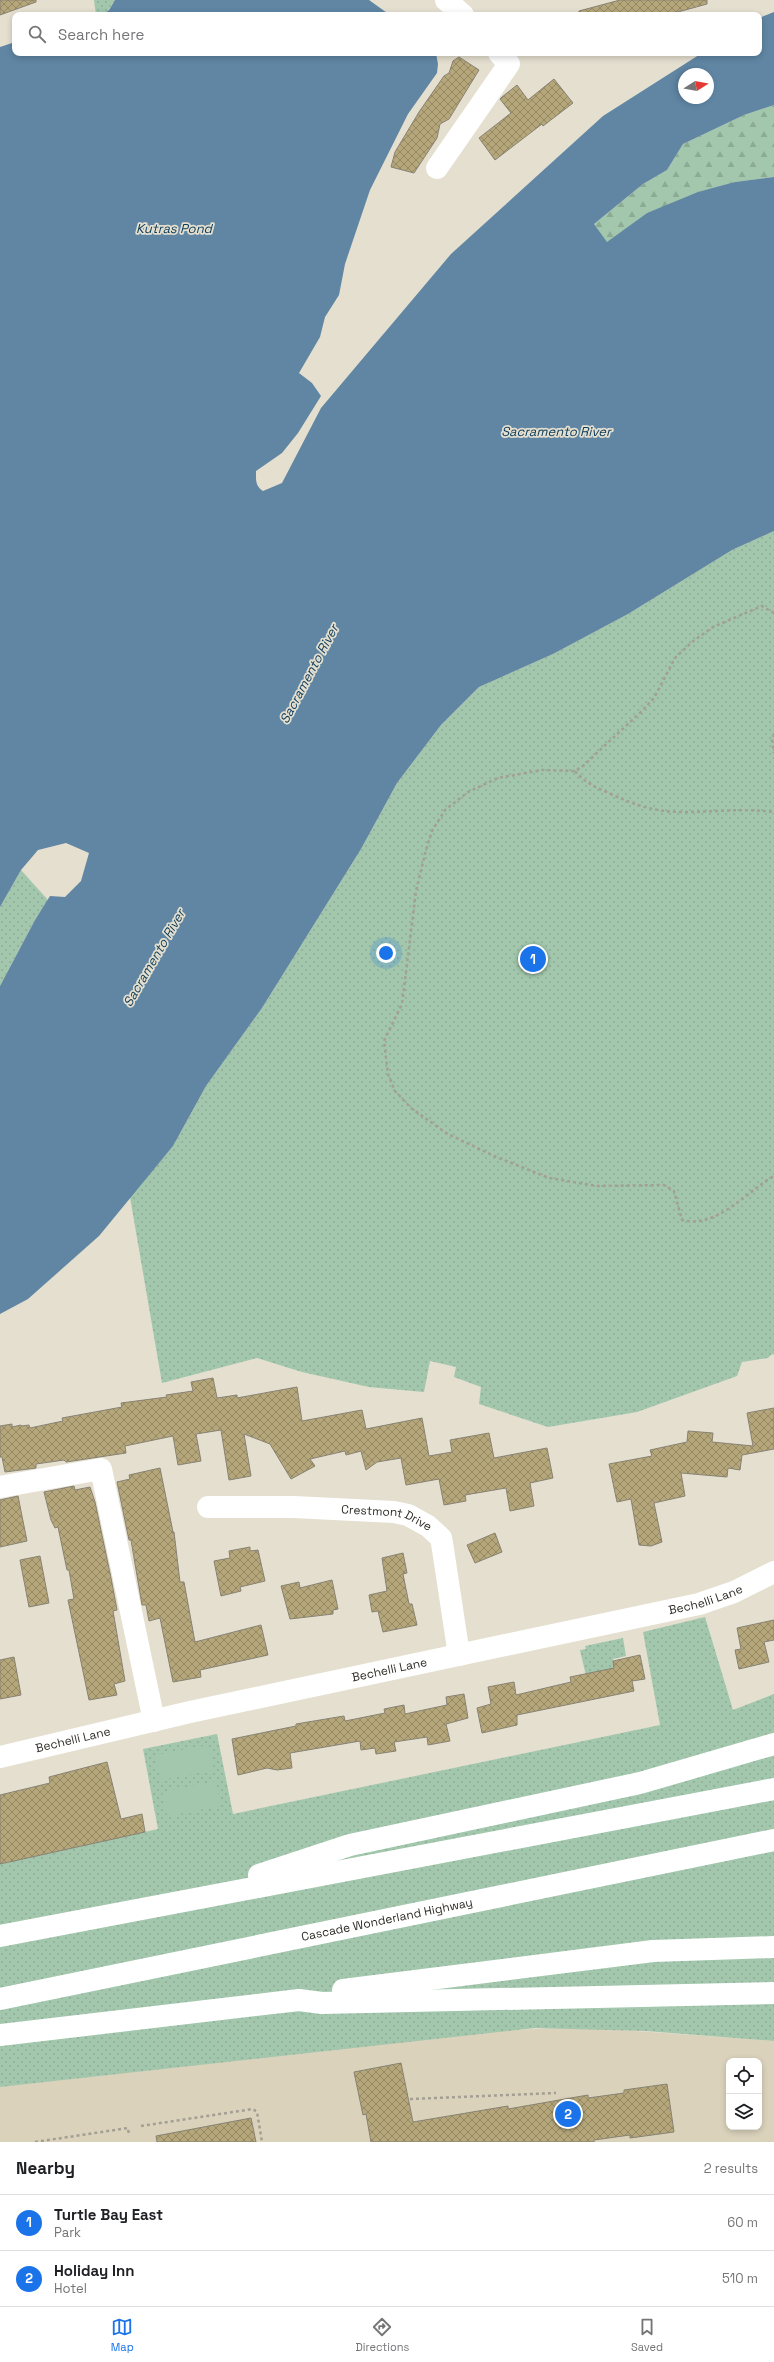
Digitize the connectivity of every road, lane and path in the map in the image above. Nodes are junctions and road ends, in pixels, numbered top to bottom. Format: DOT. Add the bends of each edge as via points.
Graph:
graph roads {
  1 [pos="446,0"];
  2 [pos="460,12"];
  3 [pos="502,56"];
  4 [pos="437,168"];
  5 [pos="774,613"];
  6 [pos="774,734"];
  7 [pos="774,753"];
  8 [pos="575,771"];
  9 [pos="774,812"];
  10 [pos="774,1176"];
  11 [pos="0,1486"];
  12 [pos="208,1507"];
  13 [pos="774,1572"];
  14 [pos="459,1655"];
  15 [pos="154,1721"];
  16 [pos="774,1744"];
  17 [pos="0,1757"];
  18 [pos="774,1789"];
  19 [pos="774,1840"];
  20 [pos="172,1903"];
  21 [pos="0,1936"];
  22 [pos="774,1947"];
  23 [pos="774,1993"];
  24 [pos="675,1995"];
  25 [pos="0,1999"];
  26 [pos="299,2000"];
  27 [pos="774,2002"];
  28 [pos="0,2035"];
  29 [pos="556,2093"];
  30 [pos="410,2099"];
  31 [pos="141,2126"];
  32 [pos="129,2136"];
  33 [pos="35,2142"];
  34 [pos="262,2142"];
  1 -- 2 [label="main road"];
  3 -- 4 [label="main road" via="509,64"];
  5 -- 8 [label="path" via="762,606 713,627 697,638 675,658 654,698 643,710 591,760"];
  6 -- 7 [label="path"];
  8 -- 9 [label="path" via="581,778 601,790 650,808 682,812 739,809"];
  8 -- 10 [label="path" via="532,771 482,784 451,805 432,831 416,891 402,1004 384,1041 385,1062 390,1081 405,1102 422,1117 446,1133 494,1156 549,1178 569,1183 597,1186 664,1185 674,1191 682,1220 694,1223 728,1210"];
  11 -- 15 [label="main road" via="102,1469"];
  12 -- 14 [label="main road, Crestmont Drive" via="294,1507 394,1512 419,1520 433,1529 442,1543"];
  13 -- 14 [label="main road, Bechelli Lane" via="742,1588 699,1604"];
  14 -- 15 [label="main road, Bechelli Lane"];
  15 -- 17 [label="main road, Bechelli Lane"];
  16 -- 20 [label="main road" via="640,1783 350,1845"];
  18 -- 20 [label="main road"];
  19 -- 25 [label="main road, Cascade Wonderland Highway"];
  20 -- 21 [label="main road"];
  22 -- 26 [label="main road" via="702,1948 606,1956 322,1993"];
  23 -- 24 [label="main road"];
  24 -- 26 [label="main road" via="322,2003"];
  24 -- 27 [label="main road"];
  26 -- 28 [label="main road"];
  29 -- 30 [label="path"];
  31 -- 34 [label="path" via="254,2109 257,2112"];
  32 -- 33 [label="path" via="128,2128"];
}
